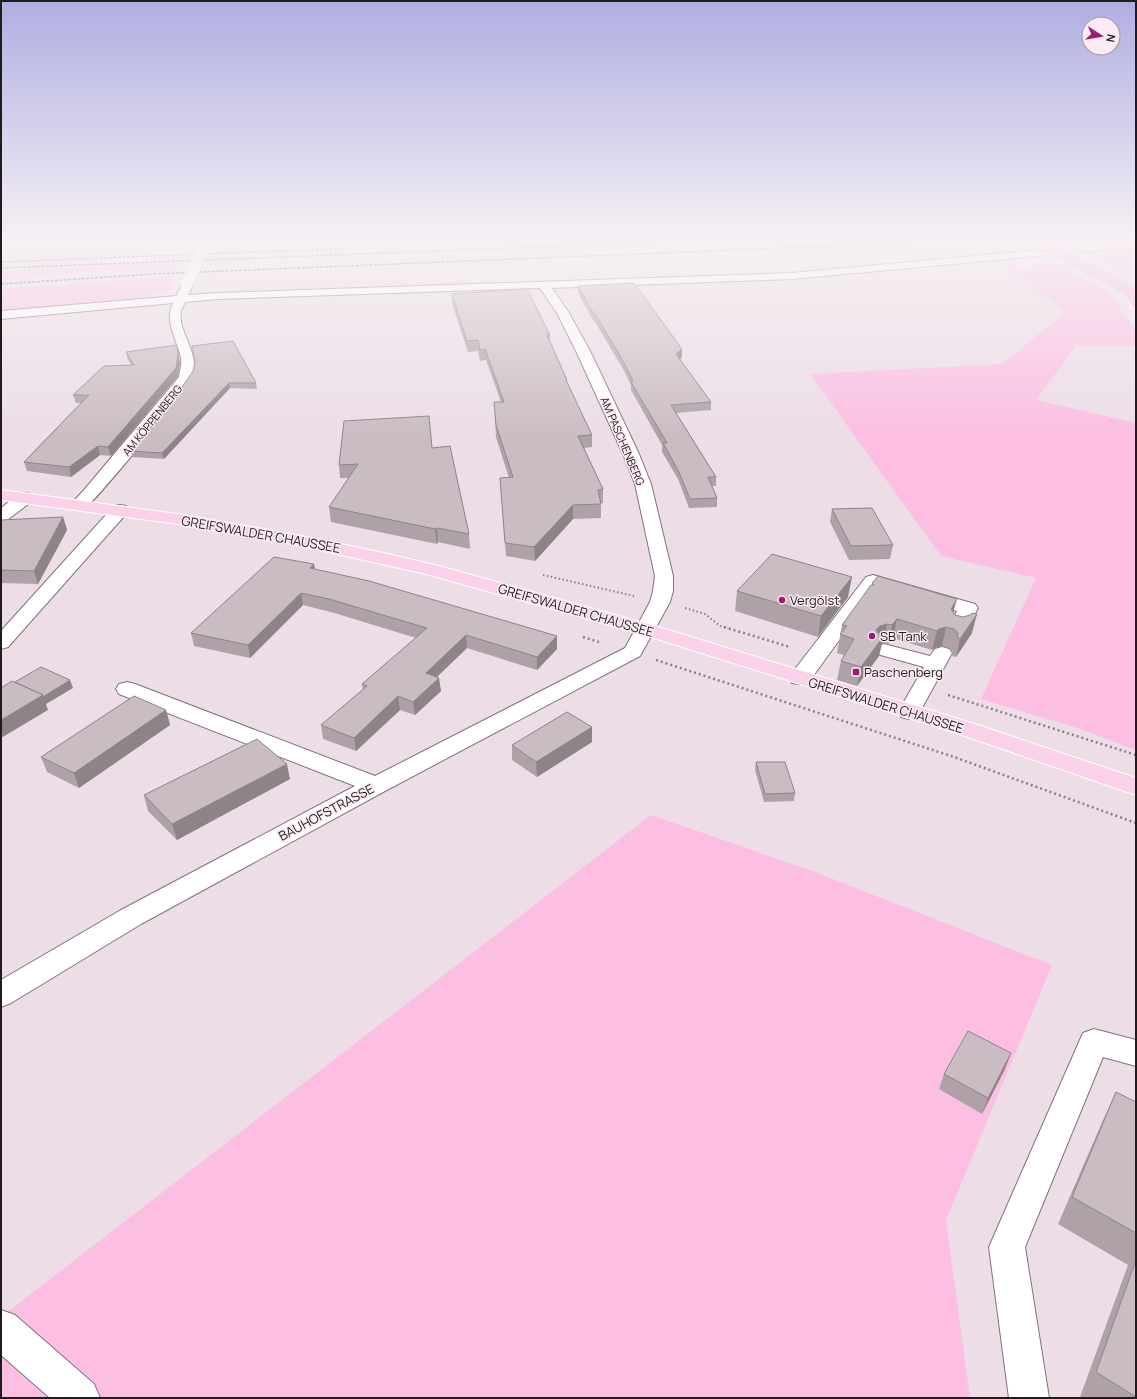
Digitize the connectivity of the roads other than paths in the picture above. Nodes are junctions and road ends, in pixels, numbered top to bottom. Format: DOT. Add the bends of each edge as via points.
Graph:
graph roads {
  1 [pos="121,304"];
  2 [pos="177,304"];
  3 [pos="558,304"];
  4 [pos="1,315"];
  5 [pos="1,495"];
  6 [pos="24,498"];
  7 [pos="84,500"];
  8 [pos="120,510"];
  9 [pos="1,516"];
  10 [pos="958,628"];
  11 [pos="645,629"];
  12 [pos="1,643"];
  13 [pos="884,650"];
  14 [pos="800,678"];
  15 [pos="127,688"];
  16 [pos="909,712"];
  17 [pos="376,785"];
  18 [pos="1136,787"];
  19 [pos="1,994"];
  20 [pos="1136,1053"];
  21 [pos="1,1329"];
  22 [pos="80,1398"];
  23 [pos="1029,1398"];
  1 -- 4 [label="street"];
  2 -- 7 [label="street, AM KÖPPENBERG" via="176,323 188,360 186,377"];
  3 -- 11 [label="street, AM PASCHENBERG" via="583,352 643,484 664,576 664,591"];
  5 -- 6 [label="main road, GREIFSWALDER CHAUSSEE"];
  6 -- 7 [label="main road, GREIFSWALDER CHAUSSEE"];
  6 -- 9 [label="street"];
  7 -- 8 [label="main road, GREIFSWALDER CHAUSSEE"];
  8 -- 11 [label="main road, GREIFSWALDER CHAUSSEE" via="297,540 379,557"];
  8 -- 12 [label="street"];
  10 -- 14 [label="street" via="968,608 873,581 840,637"];
  11 -- 14 [label="main road, GREIFSWALDER CHAUSSEE"];
  11 -- 17 [label="street, BAUHOFSTRASSE" via="633,652"];
  13 -- 16 [label="street" via="939,658"];
  14 -- 16 [label="main road, GREIFSWALDER CHAUSSEE"];
  15 -- 17 [label="street"];
  16 -- 18 [label="main road, GREIFSWALDER CHAUSSEE" via="967,729"];
  17 -- 19 [label="street, BAUHOFSTRASSE" via="131,917"];
  20 -- 23 [label="street" via="1094,1042 1007,1247"];
  21 -- 22 [label="street"];
}
